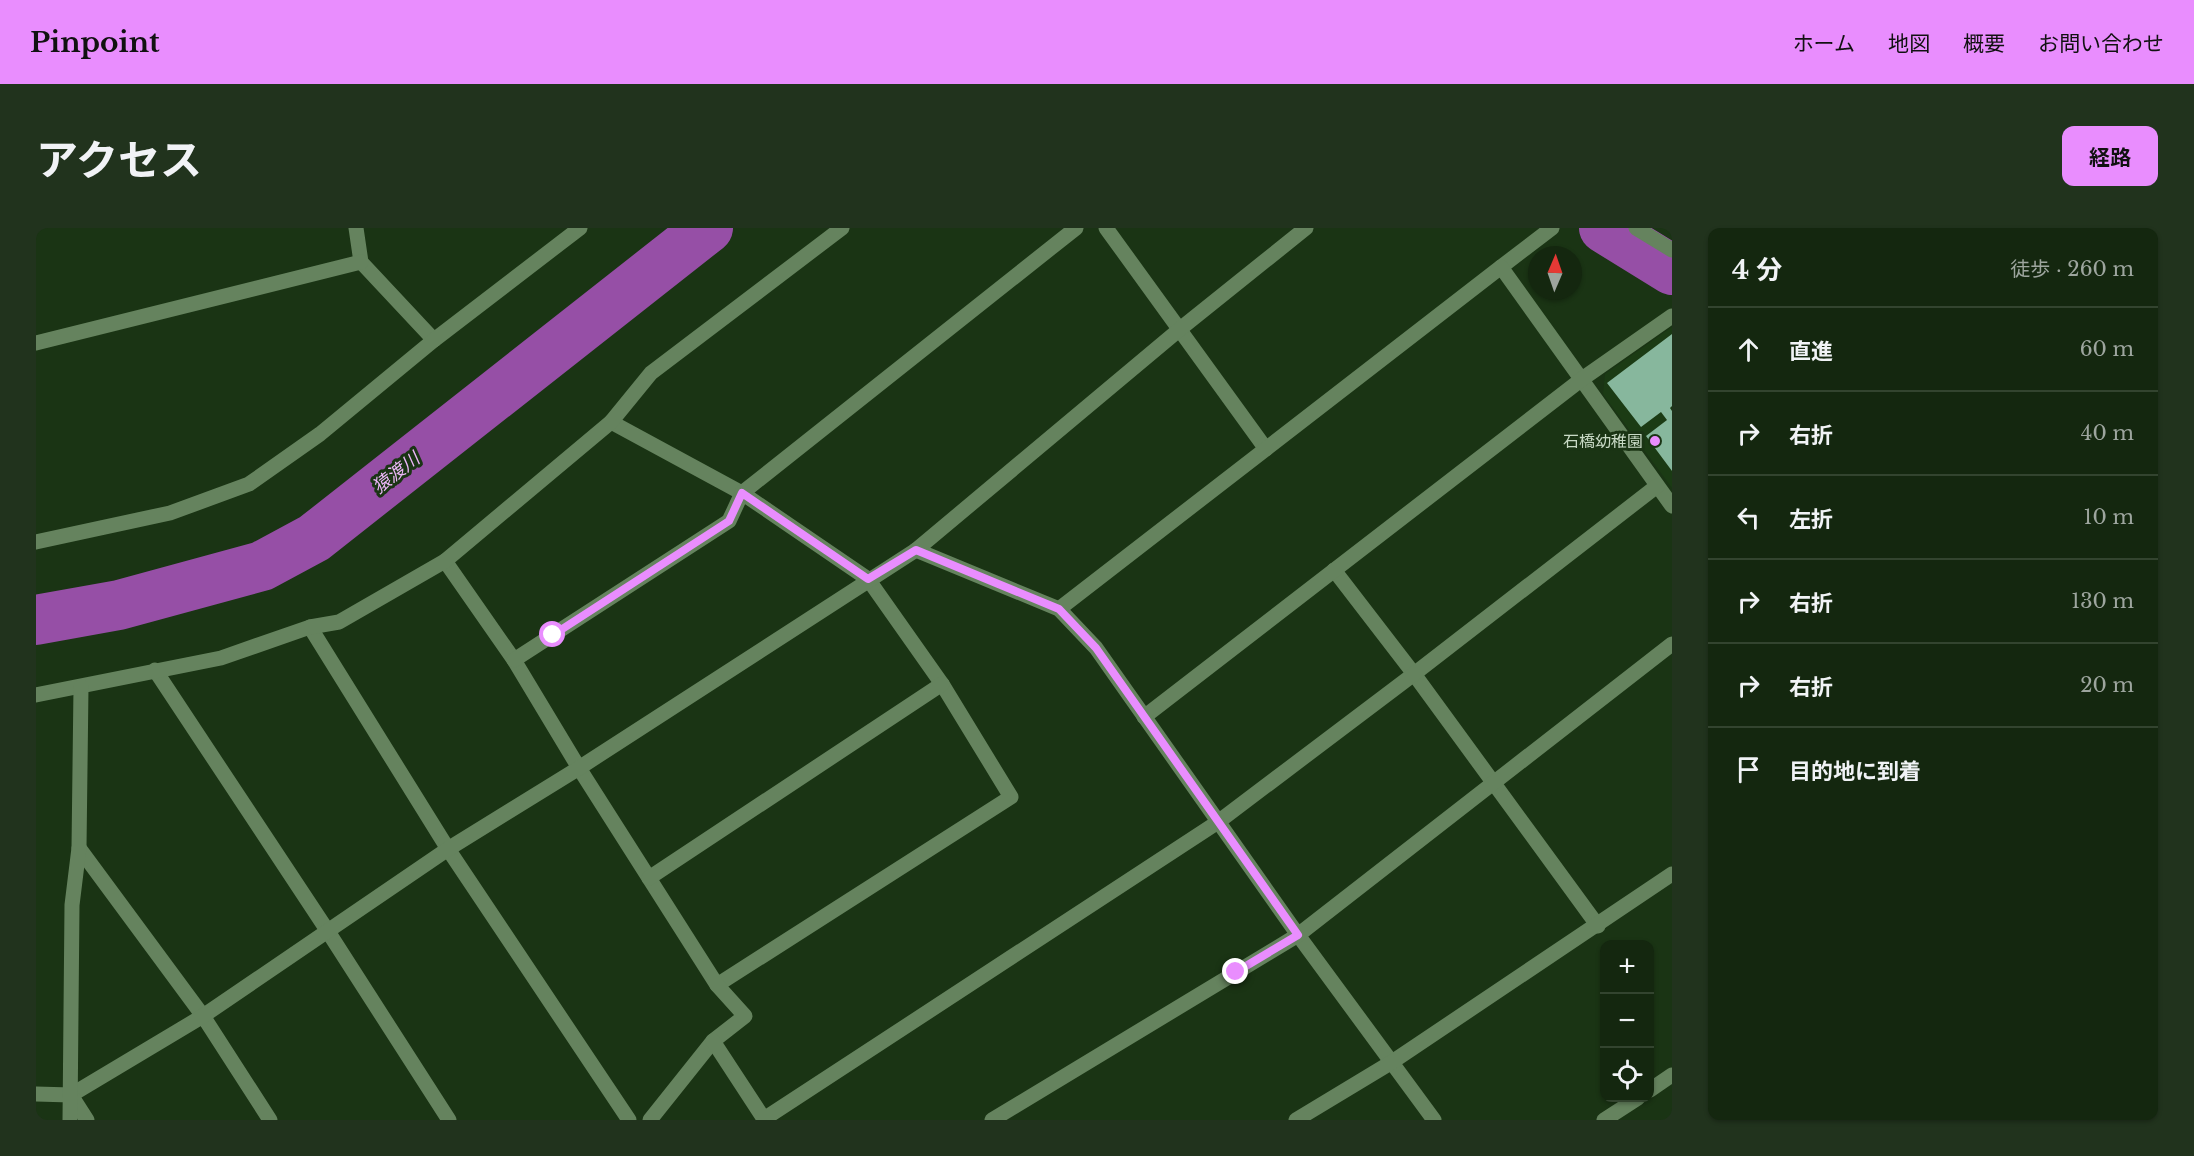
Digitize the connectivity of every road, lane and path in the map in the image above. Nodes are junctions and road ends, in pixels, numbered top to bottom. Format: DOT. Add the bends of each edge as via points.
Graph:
graph roads {
  1 [pos="356,228"];
  2 [pos="580,228"];
  3 [pos="842,228"];
  4 [pos="1076,228"];
  5 [pos="1106,228"];
  6 [pos="1306,228"];
  7 [pos="1552,228"];
  8 [pos="1636,228"];
  9 [pos="1672,250"];
  10 [pos="361,262"];
  11 [pos="1501,267"];
  12 [pos="1672,316"];
  13 [pos="1180,329"];
  14 [pos="434,340"];
  15 [pos="36,343"];
  16 [pos="1582,379"];
  17 [pos="611,422"];
  18 [pos="1266,449"];
  19 [pos="1657,486"];
  20 [pos="742,493"];
  21 [pos="1672,506"];
  22 [pos="36,542"];
  23 [pos="916,550"];
  24 [pos="445,561"];
  25 [pos="1334,570"];
  26 [pos="868,579"];
  27 [pos="1059,609"];
  28 [pos="310,627"];
  29 [pos="1672,644"];
  30 [pos="514,660"];
  31 [pos="155,670"];
  32 [pos="1414,674"];
  33 [pos="942,684"];
  34 [pos="81,687"];
  35 [pos="36,695"];
  36 [pos="1144,717"];
  37 [pos="579,768"];
  38 [pos="1493,783"];
  39 [pos="1218,822"];
  40 [pos="79,848"];
  41 [pos="448,849"];
  42 [pos="1672,874"];
  43 [pos="649,878"];
  44 [pos="1598,926"];
  45 [pos="327,930"];
  46 [pos="1298,935"];
  47 [pos="717,985"];
  48 [pos="203,1016"];
  49 [pos="713,1041"];
  50 [pos="1392,1062"];
  51 [pos="1672,1075"];
  52 [pos="1654,1087"];
  53 [pos="36,1094"];
  54 [pos="71,1095"];
  55 [pos="1632,1102"];
  56 [pos="70,1120"];
  57 [pos="87,1120"];
  58 [pos="270,1120"];
  59 [pos="449,1120"];
  60 [pos="629,1120"];
  61 [pos="650,1120"];
  62 [pos="992,1120"];
  63 [pos="1296,1120"];
  64 [pos="1434,1120"];
  65 [pos="1604,1120"];
  1 -- 10 [label="street"];
  2 -- 14 [label="street"];
  3 -- 17 [label="street" via="651,373"];
  4 -- 20 [label="street"];
  5 -- 13 [label="street"];
  6 -- 13 [label="street"];
  7 -- 11 [label="street"];
  8 -- 9 [label="street"];
  10 -- 14 [label="street"];
  10 -- 15 [label="street"];
  11 -- 16 [label="street"];
  11 -- 18 [label="street"];
  12 -- 16 [label="street"];
  13 -- 18 [label="street"];
  13 -- 23 [label="street"];
  14 -- 22 [label="street" via="320,434 249,484 170,513"];
  16 -- 19 [label="street"];
  16 -- 25 [label="street"];
  17 -- 20 [label="street"];
  17 -- 24 [label="street"];
  18 -- 27 [label="street"];
  19 -- 21 [label="street"];
  19 -- 32 [label="street"];
  20 -- 26 [label="street"];
  20 -- 30 [label="street" via="729,521"];
  23 -- 26 [label="street"];
  23 -- 27 [label="street"];
  24 -- 28 [label="street" via="339,622"];
  24 -- 30 [label="street"];
  25 -- 32 [label="street"];
  25 -- 36 [label="street"];
  26 -- 33 [label="street"];
  26 -- 37 [label="street"];
  27 -- 36 [label="street" via="1096,648"];
  28 -- 31 [label="street" via="221,658"];
  28 -- 41 [label="street"];
  29 -- 38 [label="street"];
  30 -- 37 [label="street"];
  31 -- 34 [label="street"];
  31 -- 45 [label="street"];
  32 -- 38 [label="street"];
  32 -- 39 [label="street"];
  33 -- 43 [label="street"];
  33 -- 47 [label="street" via="1011,797"];
  34 -- 35 [label="street"];
  34 -- 40 [label="street"];
  36 -- 39 [label="street"];
  37 -- 41 [label="street"];
  37 -- 43 [label="street"];
  38 -- 44 [label="street"];
  38 -- 46 [label="street"];
  39 -- 46 [label="street"];
  39 -- 49 [label="street" via="764,1119"];
  40 -- 48 [label="street"];
  40 -- 54 [label="street" via="72,905"];
  41 -- 45 [label="street"];
  41 -- 60 [label="street"];
  42 -- 44 [label="street"];
  43 -- 47 [label="street"];
  44 -- 50 [label="street"];
  45 -- 48 [label="street"];
  45 -- 59 [label="street"];
  46 -- 50 [label="street"];
  46 -- 62 [label="street"];
  47 -- 49 [label="street" via="745,1016"];
  48 -- 54 [label="street"];
  48 -- 58 [label="street"];
  49 -- 61 [label="street"];
  50 -- 63 [label="street"];
  50 -- 64 [label="street"];
  51 -- 52 [label="street"];
  53 -- 54 [label="street"];
  54 -- 56 [label="street"];
  54 -- 57 [label="street"];
  55 -- 65 [label="street"];
}
